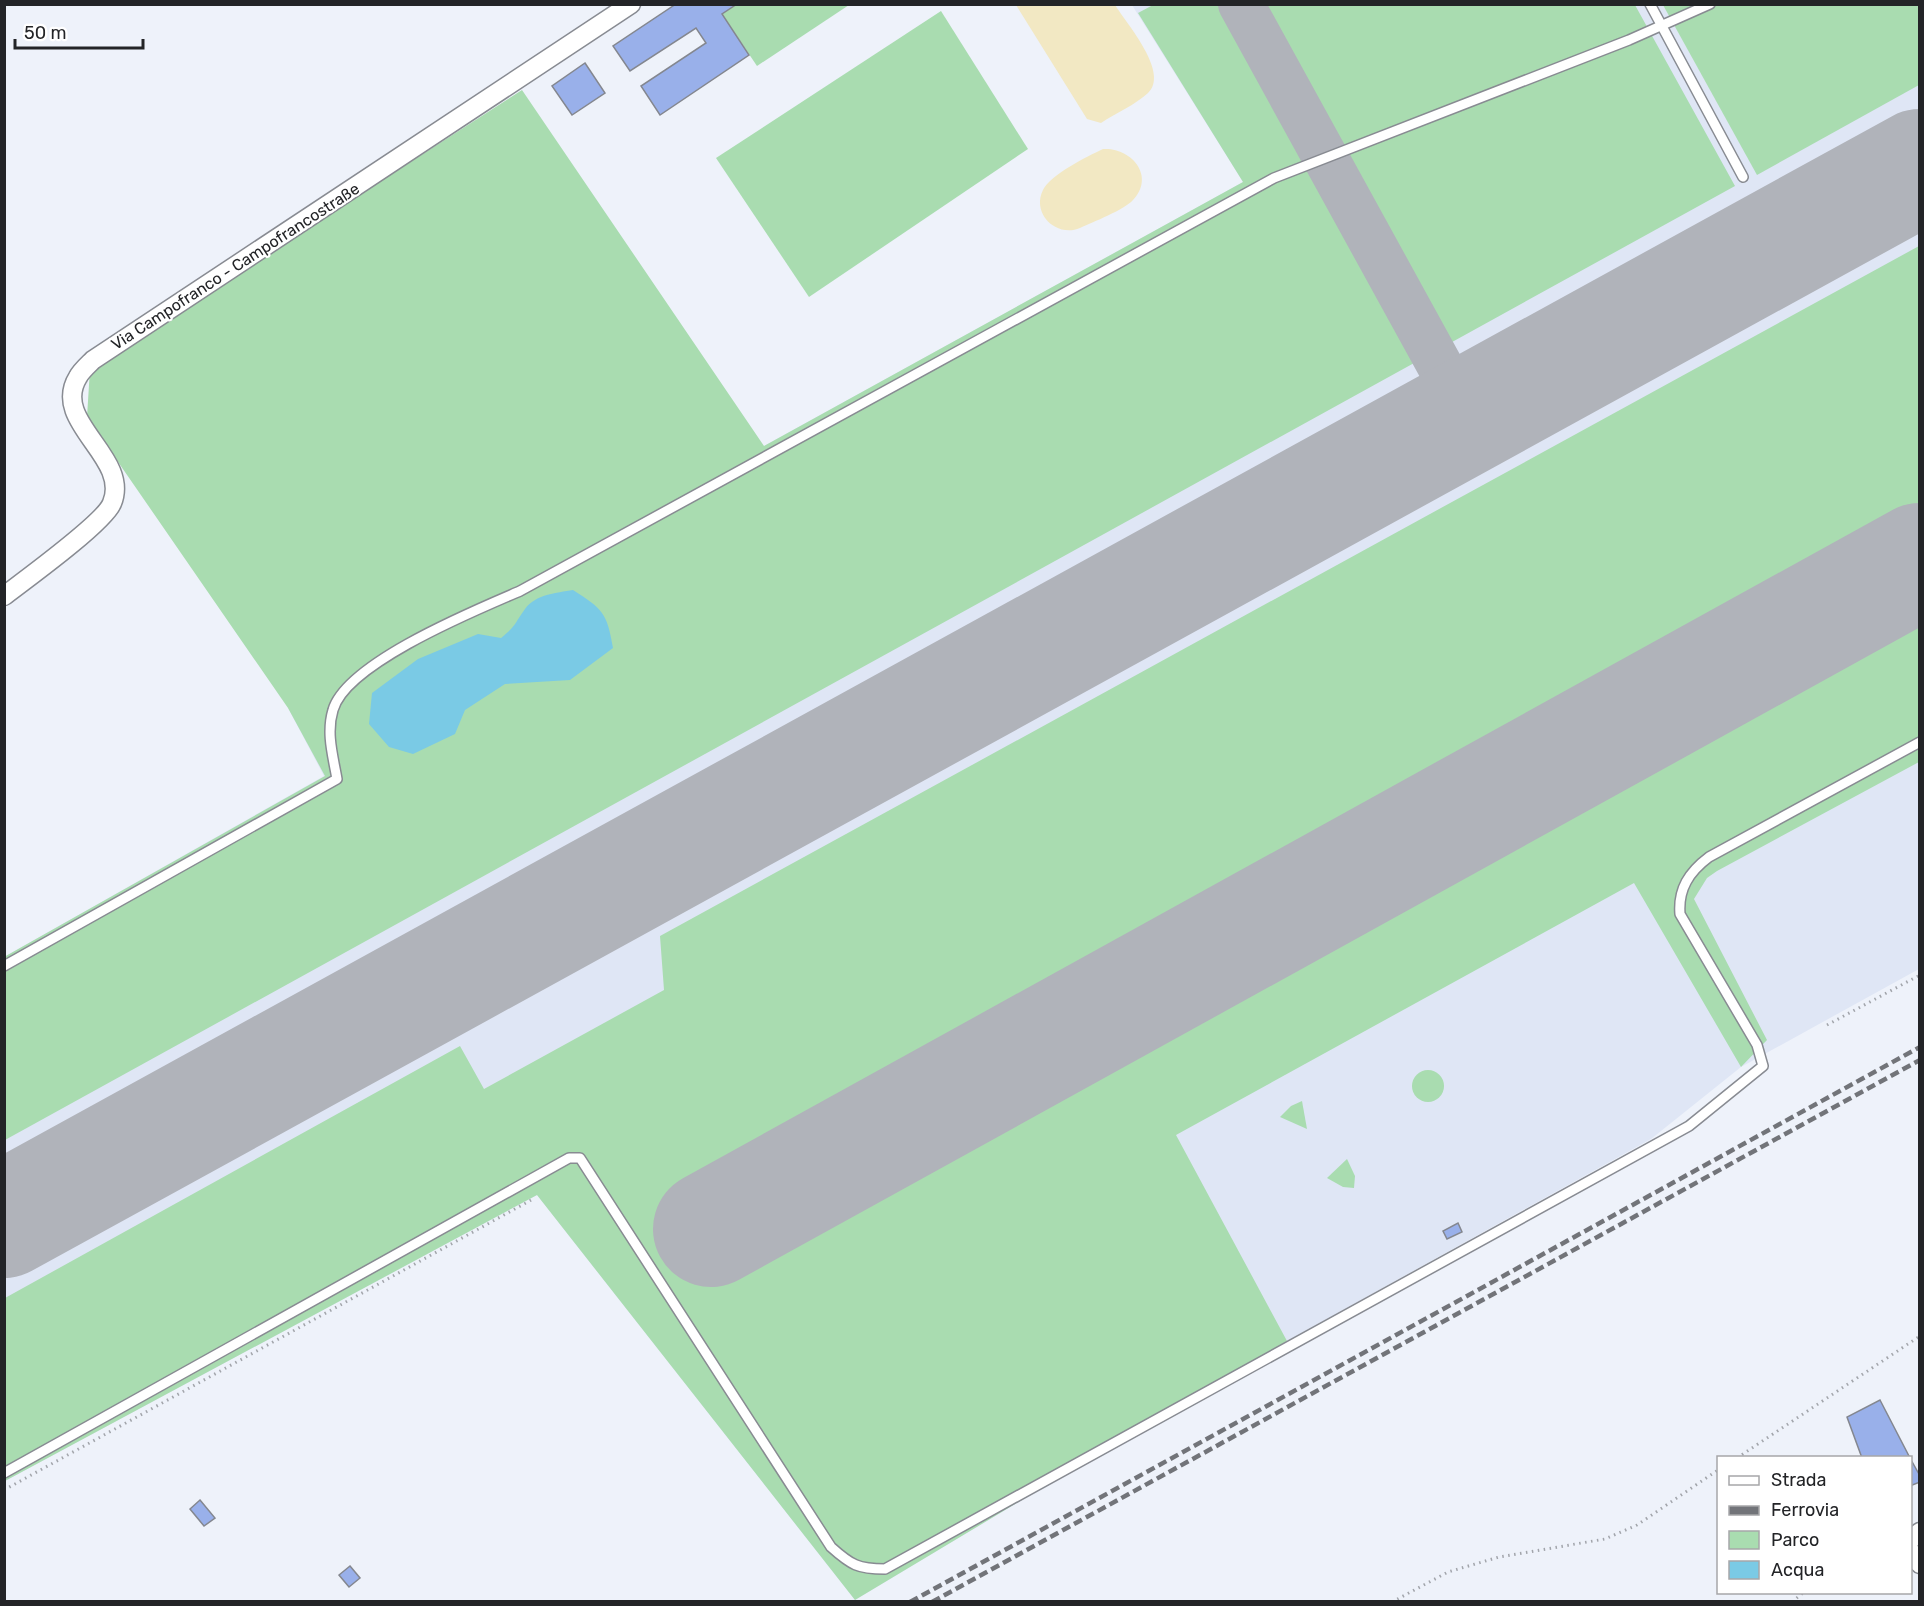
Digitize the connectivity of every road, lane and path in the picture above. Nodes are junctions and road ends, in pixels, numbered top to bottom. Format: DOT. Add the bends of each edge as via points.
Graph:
graph roads {
  1 [pos="631,4"];
  2 [pos="1650,4"];
  3 [pos="1710,4"];
  4 [pos="1661,25"];
  5 [pos="1743,177"];
  6 [pos="4,596"];
  7 [pos="1920,742"];
  8 [pos="4,966"];
  9 [pos="1920,975"];
  10 [pos="1827,1024"];
  11 [pos="533,1199"];
  12 [pos="1920,1335"];
  13 [pos="1740,1456"];
  14 [pos="1717,1471"];
  15 [pos="4,1473"];
  16 [pos="4,1490"];
  17 [pos="1392,1602"];
  1 -- 6 [label="street, Via Campofranco - Campofrancostraße" via="93,360 77,378 72,398 78,418 116,482 112,504 95,523"];
  2 -- 4 [label="lane"];
  3 -- 4 [label="lane"];
  4 -- 5 [label="lane"];
  4 -- 8 [label="lane" via="1274,178 520,591 462,616 368,668 345,688 333,709 329,735 337,779"];
  7 -- 15 [label="lane" via="1709,857 1695,867 1684,883 1678,898 1680,914 1757,1045 1763,1066 1689,1126 885,1569 864,1569 848,1562 831,1547 580,1158 569,1158"];
  9 -- 10 [label="path"];
  11 -- 16 [label="path"];
  12 -- 13 [label="path"];
  14 -- 17 [label="path" via="1637,1525 1605,1539 1499,1557 1448,1572"];
}
